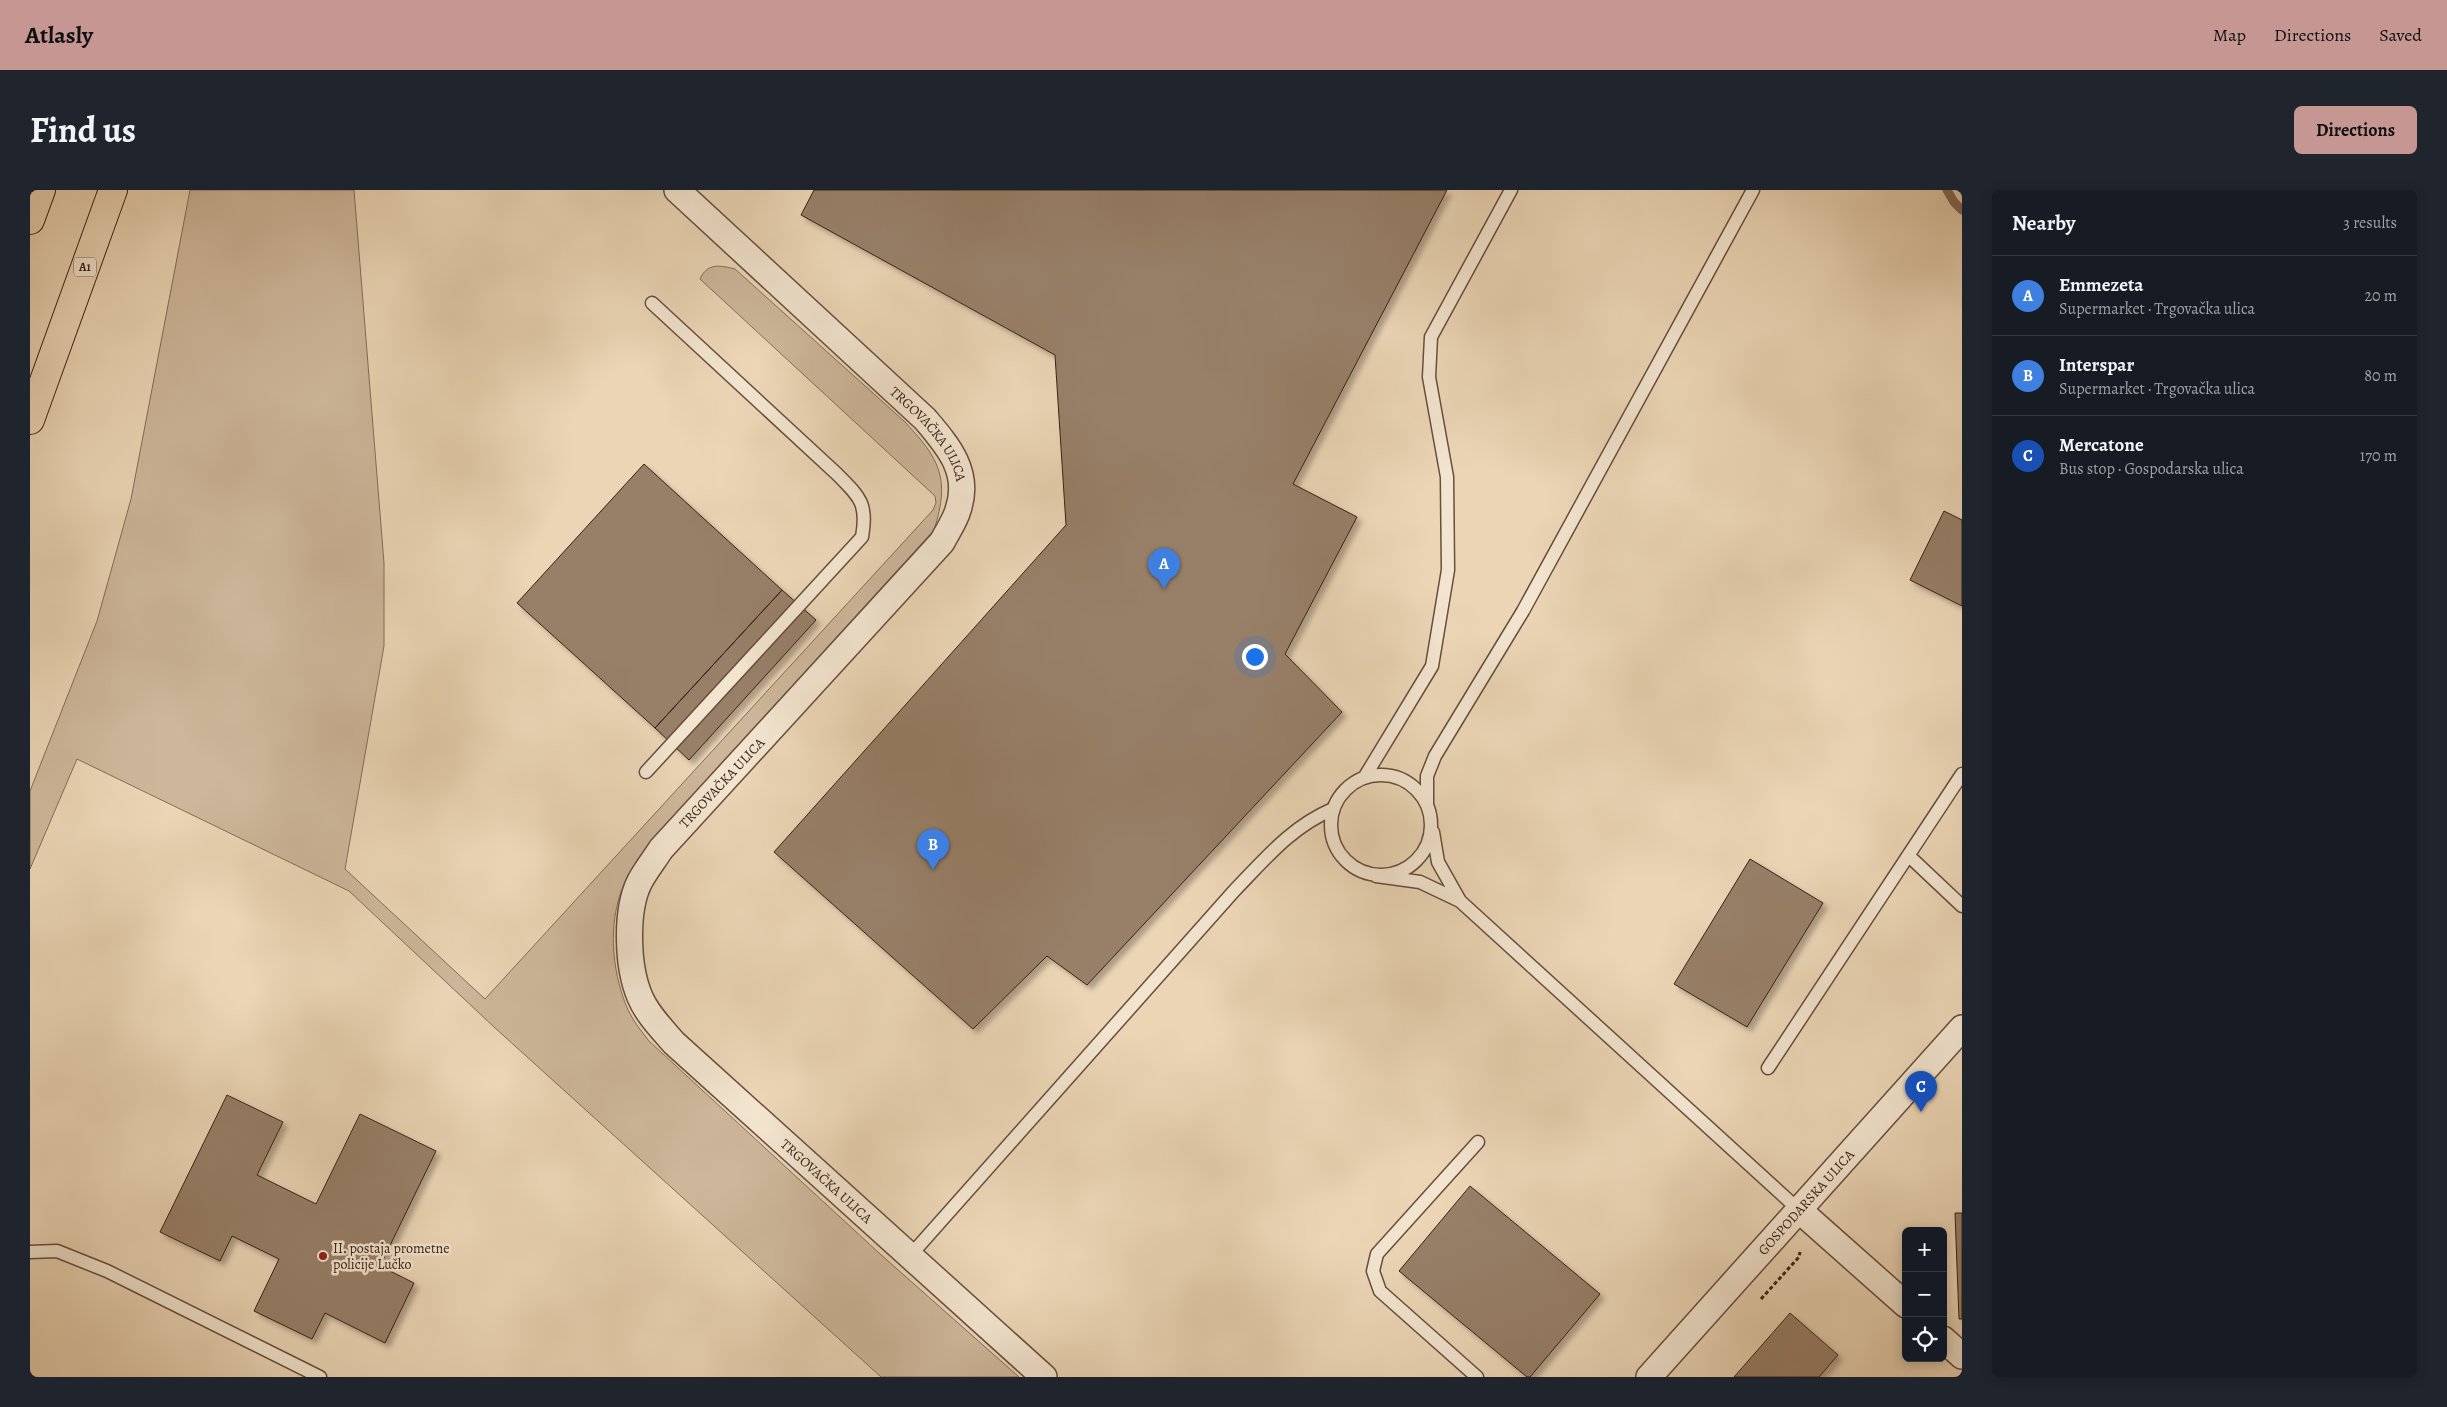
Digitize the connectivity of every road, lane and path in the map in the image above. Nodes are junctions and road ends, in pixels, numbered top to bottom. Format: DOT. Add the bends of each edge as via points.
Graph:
graph roads {
  1 [pos="42,190"];
  2 [pos="113,190"];
  3 [pos="677,190"];
  4 [pos="1510,190"];
  5 [pos="1753,190"];
  6 [pos="30,220"];
  7 [pos="652,303"];
  8 [pos="30,420"];
  9 [pos="646,772"];
  10 [pos="1962,774"];
  11 [pos="1364,778"];
  12 [pos="1427,805"];
  13 [pos="1333,809"];
  14 [pos="1431,819"];
  15 [pos="1909,856"];
  16 [pos="1376,876"];
  17 [pos="1460,901"];
  18 [pos="1962,906"];
  19 [pos="1962,1028"];
  20 [pos="1768,1068"];
  21 [pos="1478,1142"];
  22 [pos="1799,1210"];
  23 [pos="30,1252"];
  24 [pos="909,1257"];
  25 [pos="1902,1302"];
  26 [pos="1947,1343"];
  27 [pos="1962,1356"];
  28 [pos="320,1377"];
  29 [pos="1044,1377"];
  30 [pos="1477,1377"];
  31 [pos="1649,1377"];
  1 -- 6 [label="highway"];
  2 -- 8 [label="highway, A1"];
  3 -- 24 [label="street, TRGOVAČKA ULICA" via="925,419 950,449 959,469 961,490 958,510 942,542 661,849 640,882 631,908 629,931 631,959 640,997 655,1022 674,1043"];
  4 -- 11 [label="lane" via="1431,337 1429,377 1448,477 1448,570 1432,666"];
  5 -- 12 [label="lane" via="1523,611 1434,756 1428,776"];
  7 -- 9 [label="lane" via="838,474 860,498 865,519 862,538"];
  10 -- 15 [label="lane"];
  11 -- 12 [label="lane" via="1379,775 1408,783"];
  11 -- 13 [label="lane" via="1351,785"];
  12 -- 14 [label="lane"];
  13 -- 16 [label="lane" via="1332,839 1338,852 1361,872"];
  13 -- 24 [label="lane" via="1311,819 1288,836 1234,891"];
  14 -- 16 [label="lane" via="1431,834 1417,860 1391,875"];
  14 -- 17 [label="lane" via="1438,862"];
  15 -- 18 [label="lane"];
  15 -- 20 [label="lane"];
  16 -- 17 [label="lane" via="1420,882"];
  17 -- 22 [label="lane"];
  19 -- 22 [label="street, GOSPODARSKA ULICA"];
  21 -- 30 [label="lane" via="1377,1254 1373,1271 1380,1291"];
  22 -- 25 [label="street"];
  22 -- 31 [label="street, GOSPODARSKA ULICA"];
  23 -- 28 [label="lane" via="57,1251 107,1271"];
  24 -- 29 [label="street, TRGOVAČKA ULICA"];
  26 -- 27 [label="street"];
}
